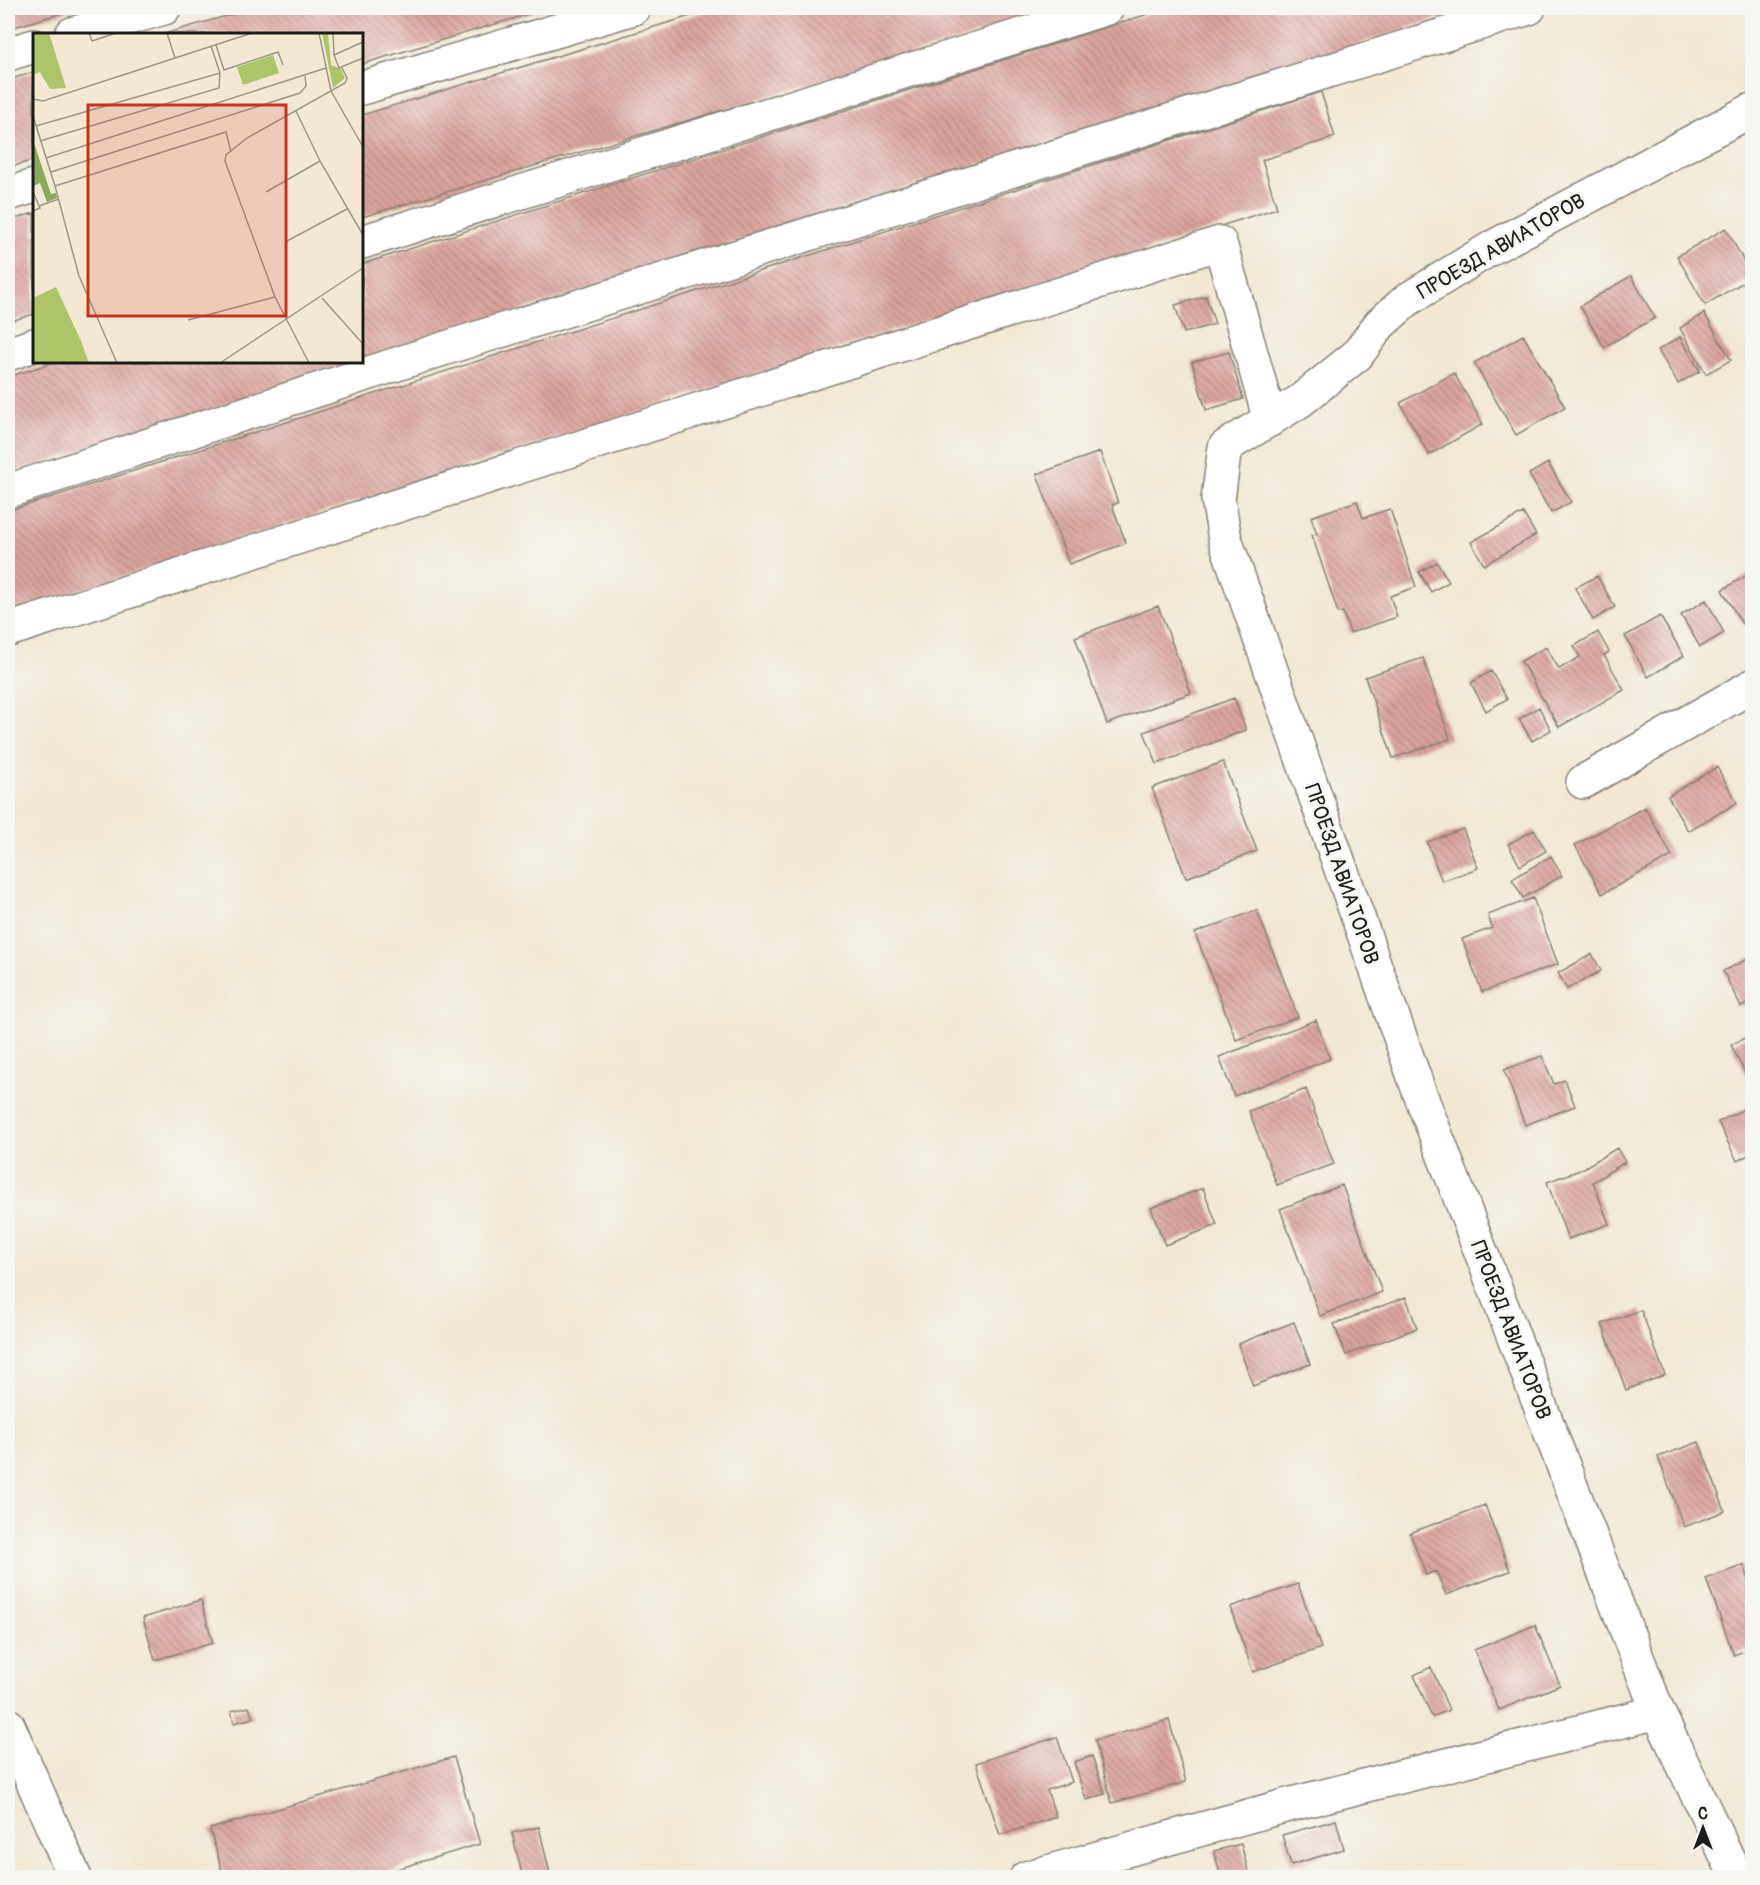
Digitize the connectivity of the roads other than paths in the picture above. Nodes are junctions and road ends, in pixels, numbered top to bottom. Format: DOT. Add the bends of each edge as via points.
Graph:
graph roads {
  1 [pos="164,8"];
  2 [pos="634,8"];
  3 [pos="1107,8"];
  4 [pos="1529,8"];
  5 [pos="76,33"];
  6 [pos="33,46"];
  7 [pos="8,54"];
  8 [pos="363,88"];
  9 [pos="1752,110"];
  10 [pos="33,186"];
  11 [pos="8,194"];
  12 [pos="363,242"];
  13 [pos="33,345"];
  14 [pos="8,354"];
  15 [pos="1270,420"];
  16 [pos="8,491"];
  17 [pos="8,630"];
  18 [pos="1752,686"];
  19 [pos="1582,782"];
  20 [pos="1658,1712"];
  21 [pos="8,1725"];
  22 [pos="75,1878"];
  23 [pos="1026,1878"];
  24 [pos="1737,1878"];
  1 -- 5 [label="street"];
  2 -- 8 [label="street"];
  3 -- 12 [label="street"];
  4 -- 16 [label="street" via="438,351"];
  6 -- 7 [label="street"];
  9 -- 15 [label="street, ПРОЕЗД АВИАТОРОВ" via="1493,247 1407,300 1380,324 1357,355"];
  10 -- 11 [label="street"];
  13 -- 14 [label="street"];
  15 -- 17 [label="street" via="1221,243"];
  15 -- 20 [label="street, ПРОЕЗД АВИАТОРОВ" via="1225,447 1218,499 1228,550 1419,1091"];
  18 -- 19 [label="street"];
  20 -- 23 [label="street" via="1288,1805"];
  20 -- 24 [label="street, ПРОЕЗД АВИАТОРОВ"];
  21 -- 22 [label="street"];
}
